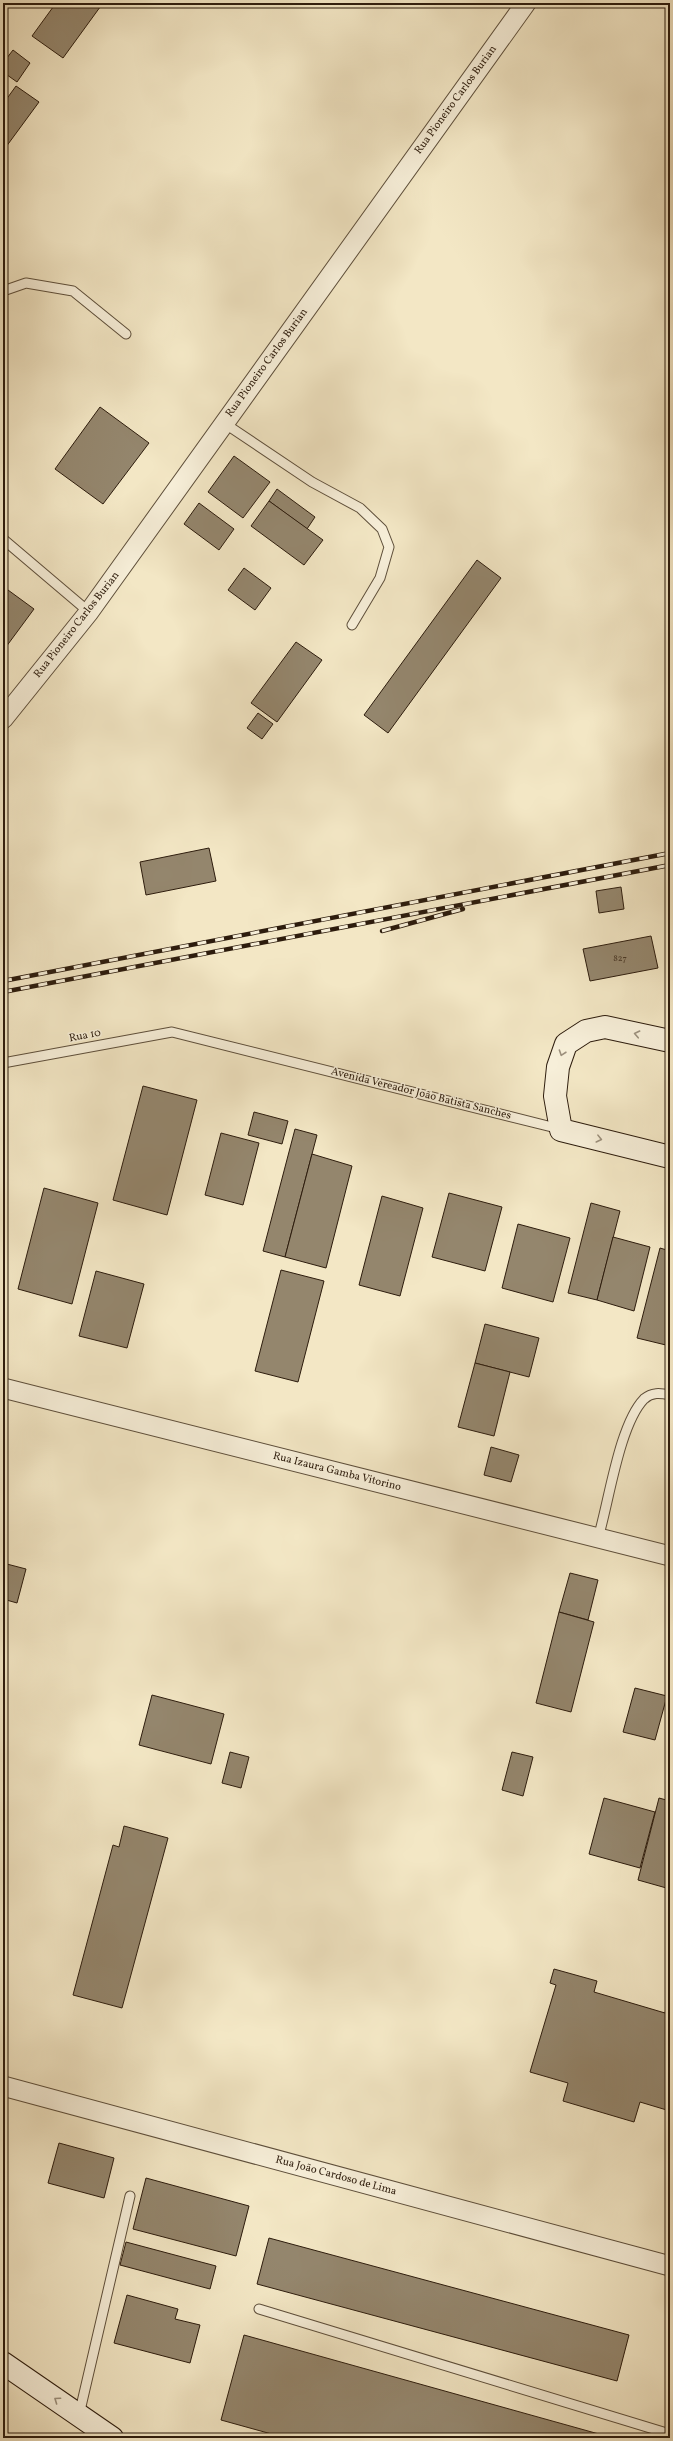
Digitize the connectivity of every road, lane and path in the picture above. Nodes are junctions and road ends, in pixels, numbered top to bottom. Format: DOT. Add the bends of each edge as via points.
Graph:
graph roads {
  1 [pos="526,3"];
  2 [pos="3,290"];
  3 [pos="126,334"];
  4 [pos="224,423"];
  5 [pos="3,539"];
  6 [pos="89,612"];
  7 [pos="352,625"];
  8 [pos="6,708"];
  9 [pos="172,1032"];
  10 [pos="670,1041"];
  11 [pos="3,1063"];
  12 [pos="562,1130"];
  13 [pos="670,1157"];
  14 [pos="3,1388"];
  15 [pos="670,1395"];
  16 [pos="598,1538"];
  17 [pos="670,1556"];
  18 [pos="3,2086"];
  19 [pos="130,2196"];
  20 [pos="670,2266"];
  21 [pos="258,2309"];
  22 [pos="3,2363"];
  23 [pos="79,2415"];
  24 [pos="670,2434"];
  25 [pos="112,2438"];
  1 -- 4 [label="street, Rua Pioneiro Carlos Burian"];
  2 -- 3 [label="lane" via="26,282 73,291"];
  4 -- 6 [label="street, Rua Pioneiro Carlos Burian"];
  4 -- 7 [label="lane" via="312,482 360,508 382,529 389,547 380,578"];
  5 -- 6 [label="lane"];
  6 -- 8 [label="street, Rua Pioneiro Carlos Burian"];
  9 -- 11 [label="lane, Rua 10"];
  9 -- 12 [label="lane, Avenida Vereador João Batista Sanches"];
  10 -- 12 [label="street, one-way" via="605,1027 586,1031 566,1044 558,1067 555,1096"];
  12 -- 13 [label="street, Avenida Vereador João Batista Sanches, one-way"];
  14 -- 16 [label="street, Rua Izaura Gamba Vitorino"];
  15 -- 16 [label="lane" via="656,1393 645,1399 634,1414 622,1444"];
  16 -- 17 [label="street, Rua Izaura Gamba Vitorino"];
  18 -- 20 [label="street, Rua João Cardoso de Lima"];
  19 -- 23 [label="lane"];
  21 -- 24 [label="lane"];
  23 -- 22 [label="street, one-way"];
  23 -- 25 [label="street"];
}
